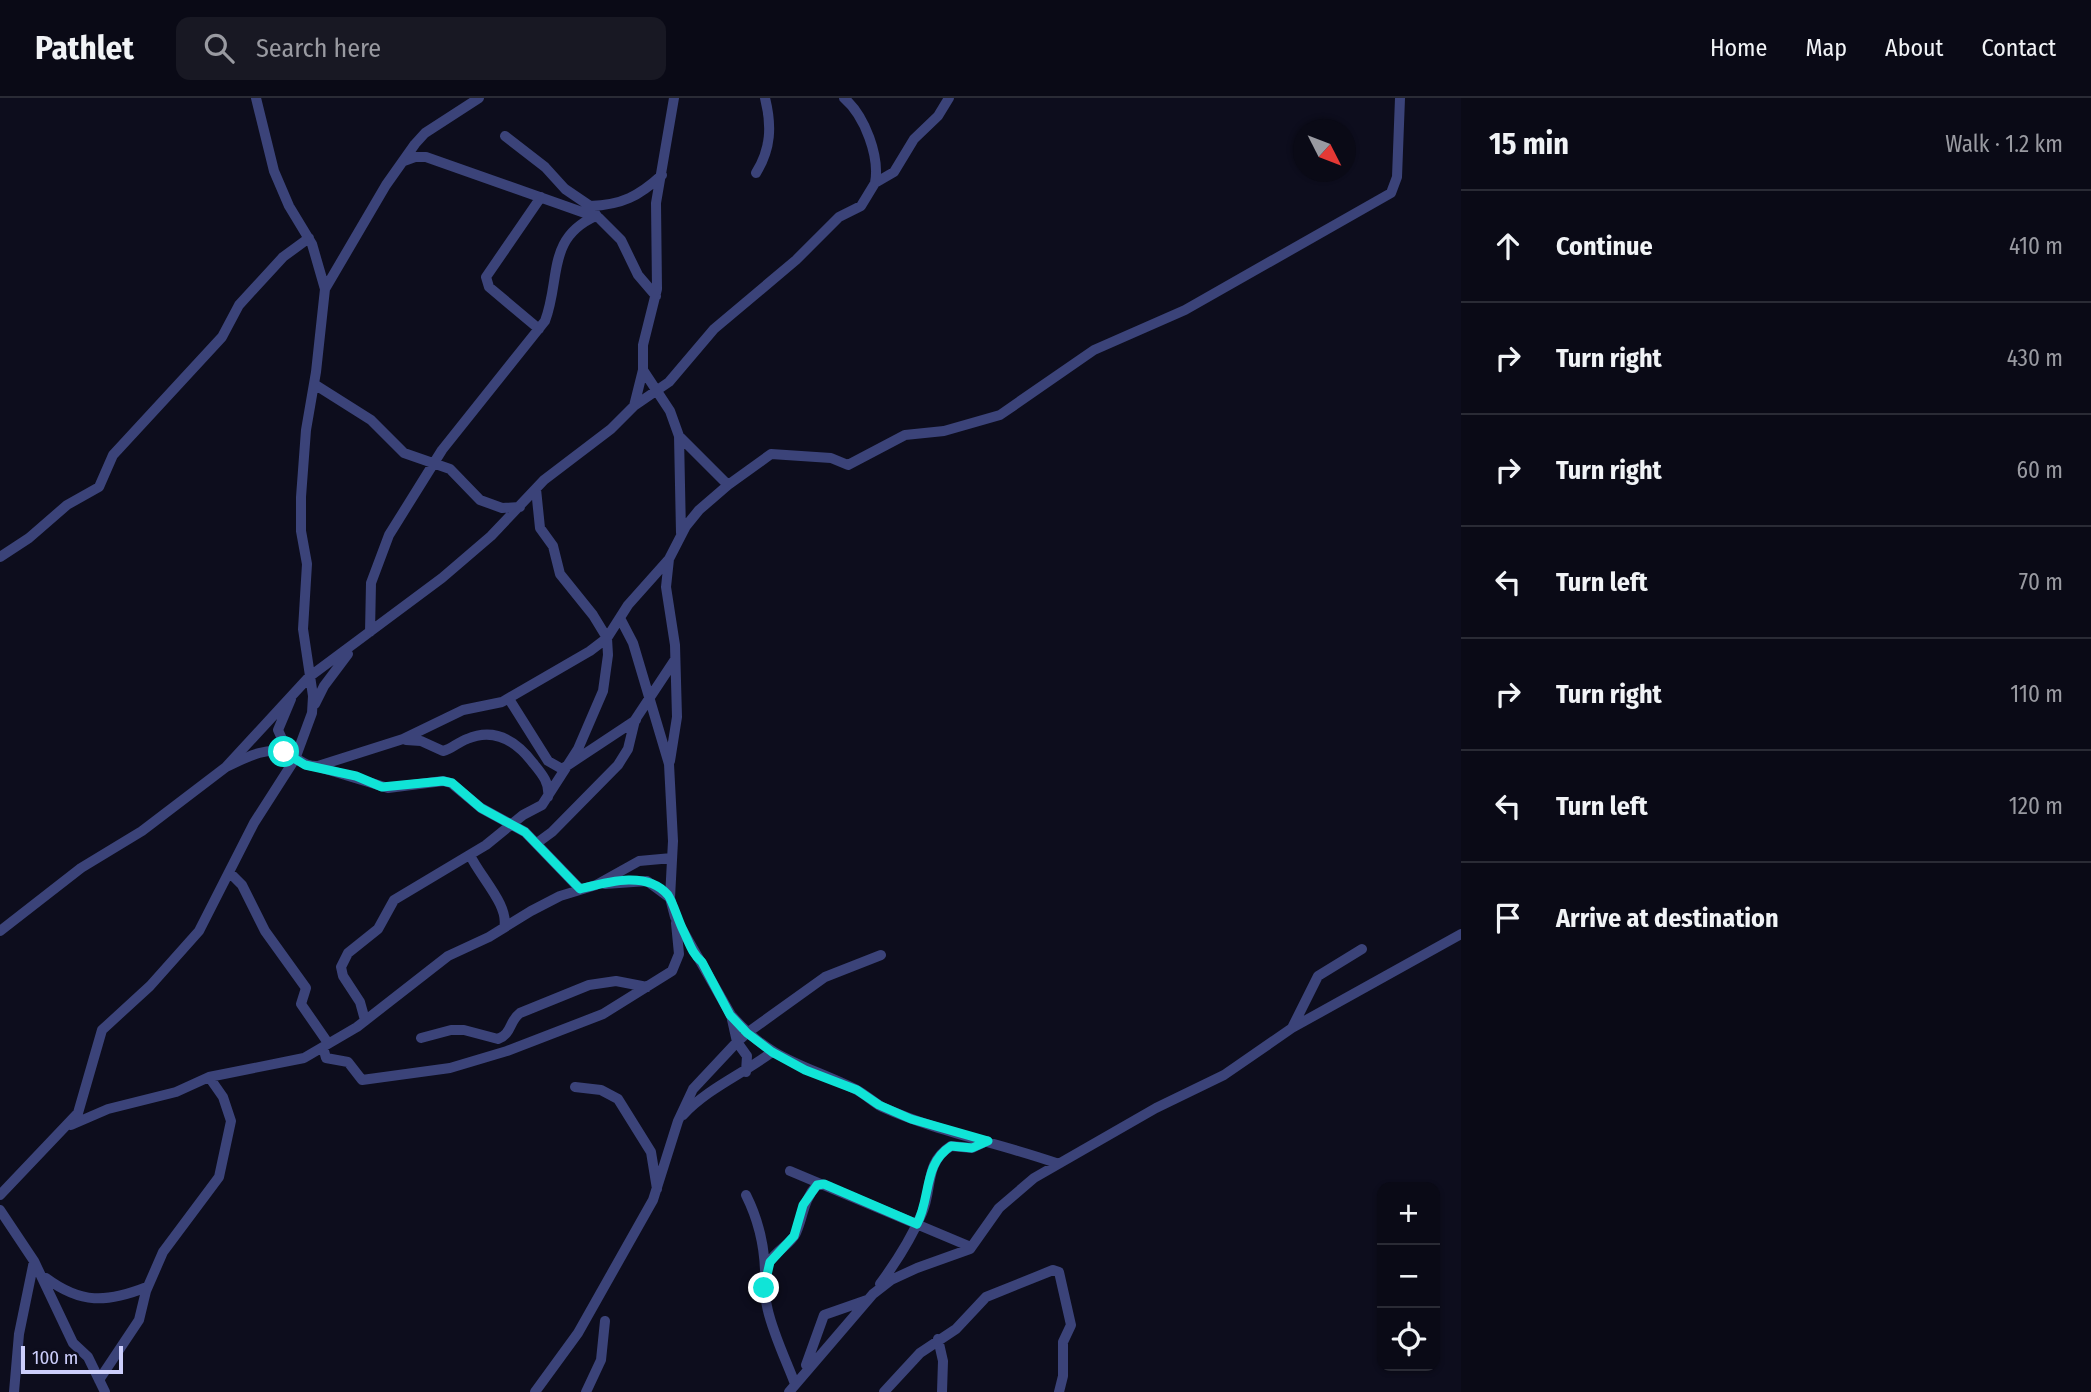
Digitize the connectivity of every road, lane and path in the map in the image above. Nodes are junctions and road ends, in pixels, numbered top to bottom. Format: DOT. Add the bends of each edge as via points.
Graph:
graph roads {
  1 [pos="256,98"];
  2 [pos="479,98"];
  3 [pos="674,98"];
  4 [pos="765,98"];
  5 [pos="844,98"];
  6 [pos="948,98"];
  7 [pos="1400,98"];
  8 [pos="505,136"];
  9 [pos="401,162"];
  10 [pos="755,173"];
  11 [pos="662,175"];
  12 [pos="875,183"];
  13 [pos="541,197"];
  14 [pos="590,206"];
  15 [pos="598,217"];
  16 [pos="309,237"];
  17 [pos="325,289"];
  18 [pos="656,296"];
  19 [pos="539,329"];
  20 [pos="643,370"];
  21 [pos="314,384"];
  22 [pos="656,392"];
  23 [pos="634,406"];
  24 [pos="679,436"];
  25 [pos="435,461"];
  26 [pos="728,485"];
  27 [pos="536,489"];
  28 [pos="520,507"];
  29 [pos="681,536"];
  30 [pos="0,557"];
  31 [pos="669,559"];
  32 [pos="620,618"];
  33 [pos="370,632"];
  34 [pos="607,638"];
  35 [pos="357,642"];
  36 [pos="674,661"];
  37 [pos="309,677"];
  38 [pos="296,690"];
  39 [pos="649,695"];
  40 [pos="509,699"];
  41 [pos="312,710"];
  42 [pos="655,712"];
  43 [pos="635,720"];
  44 [pos="403,739"];
  45 [pos="292,756"];
  46 [pos="669,764"];
  47 [pos="318,766"];
  48 [pos="226,767"];
  49 [pos="567,768"];
  50 [pos="548,797"];
  51 [pos="514,823"];
  52 [pos="537,842"];
  53 [pos="470,855"];
  54 [pos="672,858"];
  55 [pos="229,873"];
  56 [pos="596,885"];
  57 [pos="580,889"];
  58 [pos="670,898"];
  59 [pos="675,917"];
  60 [pos="504,928"];
  61 [pos="0,931"];
  62 [pos="1461,933"];
  63 [pos="1362,949"];
  64 [pos="881,955"];
  65 [pos="647,987"];
  66 [pos="730,1015"];
  67 [pos="365,1020"];
  68 [pos="1292,1028"];
  69 [pos="747,1033"];
  70 [pos="421,1038"];
  71 [pos="737,1042"];
  72 [pos="326,1045"];
  73 [pos="772,1052"];
  74 [pos="746,1072"];
  75 [pos="209,1077"];
  76 [pos="575,1087"];
  77 [pos="678,1121"];
  78 [pos="68,1126"];
  79 [pos="988,1141"];
  80 [pos="1056,1163"];
  81 [pos="790,1171"];
  82 [pos="817,1185"];
  83 [pos="657,1192"];
  84 [pos="0,1195"];
  85 [pos="746,1195"];
  86 [pos="0,1210"];
  87 [pos="917,1224"];
  88 [pos="971,1247"];
  89 [pos="34,1261"];
  90 [pos="44,1276"];
  91 [pos="765,1277"];
  92 [pos="147,1287"];
  93 [pos="871,1297"];
  94 [pos="605,1321"];
  95 [pos="938,1339"];
  96 [pos="101,1375"];
  97 [pos="803,1375"];
  98 [pos="792,1388"];
  99 [pos="14,1392"];
  100 [pos="105,1392"];
  101 [pos="535,1392"];
  102 [pos="586,1392"];
  103 [pos="884,1392"];
  104 [pos="942,1392"];
  105 [pos="1059,1392"];
  1 -- 16 [label="street" via="274,171"];
  2 -- 9 [label="street" via="425,133"];
  3 -- 11 [label="street"];
  4 -- 10 [label="street" via="770,139"];
  5 -- 12 [label="street" via="860,116 877,157"];
  6 -- 12 [label="street" via="894,172"];
  7 -- 26 [label="street" via="1395,187 1321,234 1167,319 1094,350 1000,415 944,431 905,435 854,464 771,454"];
  8 -- 14 [label="street"];
  9 -- 13 [label="street" via="415,156 426,158"];
  9 -- 17 [label="street"];
  11 -- 14 [label="street" via="624,203"];
  11 -- 18 [label="street" via="655,220"];
  12 -- 22 [label="street" via="861,206 839,217 728,316"];
  13 -- 15 [label="street"];
  13 -- 19 [label="street" via="486,277 489,287"];
  14 -- 15 [label="street"];
  15 -- 18 [label="street" via="621,240 638,275"];
  15 -- 19 [label="street" via="580,223 566,238 556,264 551,305"];
  16 -- 17 [label="street"];
  16 -- 30 [label="street" via="283,257 239,305 222,337 113,455 99,486"];
  17 -- 21 [label="street"];
  18 -- 20 [label="street" via="641,356"];
  19 -- 25 [label="street"];
  20 -- 22 [label="street"];
  20 -- 23 [label="street"];
  21 -- 25 [label="street" via="371,420 404,453"];
  21 -- 37 [label="street" via="305,438 301,516 307,565 303,629"];
  22 -- 23 [label="street"];
  22 -- 24 [label="street" via="670,411"];
  23 -- 27 [label="street"];
  24 -- 26 [label="street"];
  24 -- 29 [label="street"];
  25 -- 28 [label="street" via="480,500 502,508"];
  25 -- 33 [label="street" via="378,558"];
  26 -- 29 [label="street" via="705,503"];
  27 -- 28 [label="street"];
  27 -- 34 [label="street" via="540,528 553,546 561,575"];
  28 -- 33 [label="street" via="468,556"];
  29 -- 31 [label="street"];
  31 -- 32 [label="street"];
  31 -- 36 [label="street" via="666,587"];
  32 -- 34 [label="street"];
  32 -- 39 [label="street"];
  33 -- 35 [label="street"];
  34 -- 40 [label="street"];
  34 -- 49 [label="street" via="603,691"];
  35 -- 37 [label="street"];
  35 -- 41 [label="street"];
  36 -- 39 [label="street"];
  36 -- 46 [label="street" via="677,717"];
  37 -- 38 [label="street"];
  37 -- 41 [label="street" via="314,691"];
  38 -- 45 [label="street" via="278,730"];
  38 -- 48 [label="street"];
  39 -- 42 [label="street"];
  39 -- 43 [label="street"];
  40 -- 44 [label="street" via="452,714"];
  40 -- 49 [label="street" via="548,761"];
  41 -- 45 [label="street"];
  42 -- 43 [label="street"];
  42 -- 46 [label="street"];
  43 -- 49 [label="street"];
  43 -- 52 [label="street" via="628,749 618,765"];
  44 -- 47 [label="street"];
  44 -- 50 [label="street" via="443,751 470,737 505,737 523,750 546,779"];
  45 -- 47 [label="street" via="305,765"];
  45 -- 48 [label="street" via="254,754"];
  45 -- 55 [label="street"];
  46 -- 54 [label="street"];
  47 -- 51 [label="street" via="388,788 448,781 481,808"];
  48 -- 61 [label="street"];
  49 -- 50 [label="street"];
  50 -- 51 [label="street"];
  51 -- 52 [label="street"];
  51 -- 53 [label="street"];
  52 -- 57 [label="street"];
  53 -- 60 [label="street" via="505,910"];
  53 -- 67 [label="street" via="394,900 378,929 348,953 341,967 343,976 360,1002"];
  54 -- 56 [label="street" via="639,861"];
  54 -- 58 [label="street"];
  55 -- 72 [label="street" via="242,886 265,930 303,984 306,990 301,1004"];
  55 -- 78 [label="street" via="199,931 102,1030 82,1106"];
  56 -- 57 [label="street"];
  56 -- 58 [label="street" via="647,881"];
  57 -- 60 [label="street"];
  58 -- 59 [label="street"];
  59 -- 65 [label="street" via="676,964"];
  59 -- 66 [label="street"];
  60 -- 67 [label="street" via="448,956"];
  62 -- 68 [label="street"];
  63 -- 68 [label="street" via="1318,976"];
  64 -- 69 [label="street" via="825,977"];
  65 -- 70 [label="street" via="616,981 572,990 520,1013 508,1033 498,1039 464,1030"];
  65 -- 72 [label="street" via="573,1026 507,1051 432,1071 362,1080 348,1062 326,1058"];
  66 -- 69 [label="street"];
  66 -- 71 [label="street"];
  67 -- 72 [label="street"];
  68 -- 80 [label="street" via="1224,1075"];
  69 -- 71 [label="street"];
  69 -- 73 [label="street"];
  71 -- 74 [label="street" via="747,1056"];
  71 -- 77 [label="street" via="693,1088"];
  72 -- 75 [label="street" via="295,1061"];
  73 -- 74 [label="street"];
  73 -- 79 [label="street" via="890,1110"];
  74 -- 77 [label="street" via="700,1098"];
  75 -- 78 [label="street" via="160,1097 100,1111"];
  75 -- 92 [label="street" via="232,1121 219,1177 166,1248"];
  76 -- 83 [label="street" via="601,1090 618,1099 651,1152"];
  77 -- 83 [label="street"];
  78 -- 84 [label="street"];
  79 -- 80 [label="street"];
  79 -- 87 [label="street" via="972,1148 951,1146 935,1160"];
  80 -- 88 [label="street" via="999,1208"];
  81 -- 82 [label="street"];
  82 -- 87 [label="street"];
  82 -- 91 [label="street" via="803,1205 794,1236 770,1262"];
  83 -- 101 [label="street" via="578,1333"];
  85 -- 91 [label="street" via="756,1215"];
  86 -- 89 [label="street"];
  87 -- 88 [label="street"];
  87 -- 93 [label="street"];
  88 -- 93 [label="street" via="891,1280"];
  89 -- 90 [label="street"];
  89 -- 99 [label="street" via="21,1322"];
  90 -- 92 [label="street" via="66,1293 84,1299 110,1298"];
  90 -- 96 [label="street" via="73,1343"];
  91 -- 98 [label="street" via="765,1301"];
  92 -- 96 [label="street" via="139,1320"];
  93 -- 97 [label="street"];
  93 -- 97 [label="street" via="824,1315"];
  94 -- 102 [label="street" via="601,1360"];
  95 -- 103 [label="street" via="898,1373"];
  95 -- 104 [label="street"];
  95 -- 105 [label="street" via="956,1329 988,1296 1044,1272 1059,1272 1072,1325 1063,1342"];
  96 -- 100 [label="street"];
  97 -- 98 [label="street"];
}
